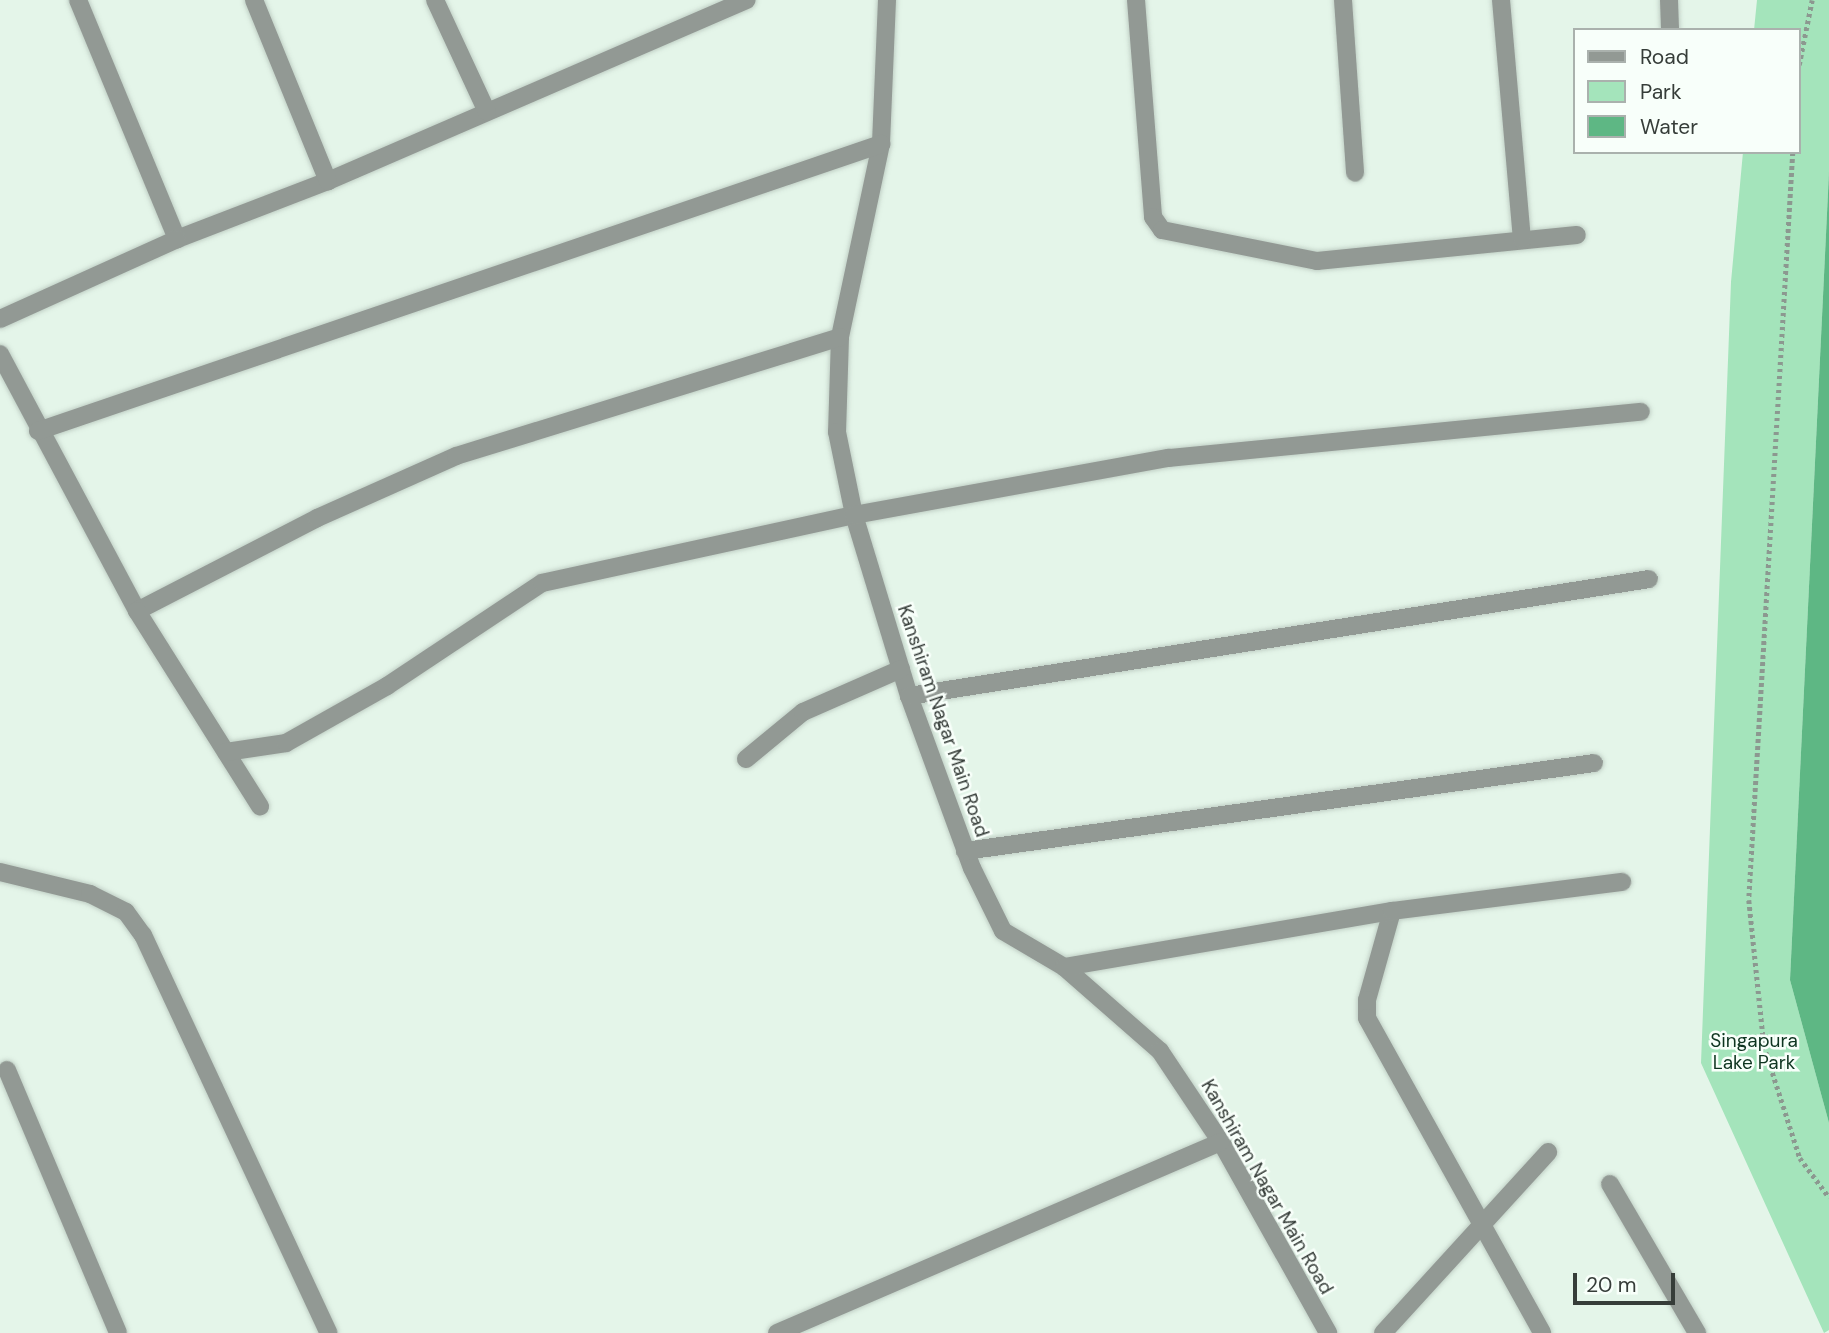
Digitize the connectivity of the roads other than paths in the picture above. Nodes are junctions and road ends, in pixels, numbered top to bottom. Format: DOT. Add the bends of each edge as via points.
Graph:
graph roads {
  1 [pos="78,0"];
  2 [pos="254,0"];
  3 [pos="435,0"];
  4 [pos="746,0"];
  5 [pos="887,0"];
  6 [pos="1136,0"];
  7 [pos="1343,0"];
  8 [pos="1501,0"];
  9 [pos="1668,0"];
  10 [pos="1670,28"];
  11 [pos="488,112"];
  12 [pos="881,144"];
  13 [pos="1355,173"];
  14 [pos="328,181"];
  15 [pos="1577,234"];
  16 [pos="177,239"];
  17 [pos="1521,239"];
  18 [pos="0,318"];
  19 [pos="840,337"];
  20 [pos="0,354"];
  21 [pos="1641,412"];
  22 [pos="38,431"];
  23 [pos="854,515"];
  24 [pos="1649,579"];
  25 [pos="137,611"];
  26 [pos="901,669"];
  27 [pos="909,696"];
  28 [pos="226,752"];
  29 [pos="746,759"];
  30 [pos="1594,763"];
  31 [pos="260,806"];
  32 [pos="965,851"];
  33 [pos="0,872"];
  34 [pos="1622,882"];
  35 [pos="1392,911"];
  36 [pos="1064,967"];
  37 [pos="7,1070"];
  38 [pos="1221,1142"];
  39 [pos="1548,1152"];
  40 [pos="1610,1184"];
  41 [pos="1483,1223"];
  42 [pos="117,1333"];
  43 [pos="329,1333"];
  44 [pos="777,1333"];
  45 [pos="1328,1333"];
  46 [pos="1383,1333"];
  47 [pos="1542,1333"];
  48 [pos="1697,1333"];
  1 -- 16 [label="street"];
  2 -- 14 [label="street"];
  3 -- 11 [label="street"];
  4 -- 11 [label="street"];
  5 -- 12 [label="street, Kanshiram Nagar Main Road"];
  6 -- 17 [label="street" via="1153,217 1163,230 1317,261"];
  7 -- 13 [label="street"];
  8 -- 17 [label="street"];
  9 -- 10 [label="street"];
  11 -- 14 [label="street"];
  12 -- 19 [label="street, Kanshiram Nagar Main Road"];
  12 -- 22 [label="street"];
  14 -- 16 [label="street"];
  15 -- 17 [label="street"];
  16 -- 18 [label="street"];
  19 -- 23 [label="street, Kanshiram Nagar Main Road" via="837,432"];
  19 -- 25 [label="street" via="456,456 317,519"];
  20 -- 22 [label="street"];
  21 -- 23 [label="street" via="1169,458"];
  22 -- 25 [label="street"];
  23 -- 26 [label="street, Kanshiram Nagar Main Road"];
  23 -- 28 [label="street" via="542,583 387,686 286,743"];
  24 -- 27 [label="street"];
  25 -- 28 [label="street"];
  26 -- 27 [label="street, Kanshiram Nagar Main Road"];
  26 -- 29 [label="street" via="803,712"];
  27 -- 32 [label="street, Kanshiram Nagar Main Road"];
  28 -- 31 [label="street"];
  30 -- 32 [label="street"];
  32 -- 36 [label="street, Kanshiram Nagar Main Road" via="1003,931"];
  33 -- 43 [label="street" via="90,894 126,912 143,934"];
  34 -- 35 [label="street"];
  35 -- 36 [label="street"];
  35 -- 41 [label="street" via="1367,1000 1367,1018"];
  36 -- 38 [label="street, Kanshiram Nagar Main Road" via="1160,1051"];
  37 -- 42 [label="street"];
  38 -- 44 [label="street"];
  38 -- 45 [label="street, Kanshiram Nagar Main Road"];
  39 -- 41 [label="street"];
  40 -- 48 [label="street"];
  41 -- 46 [label="street"];
  41 -- 47 [label="street"];
}
